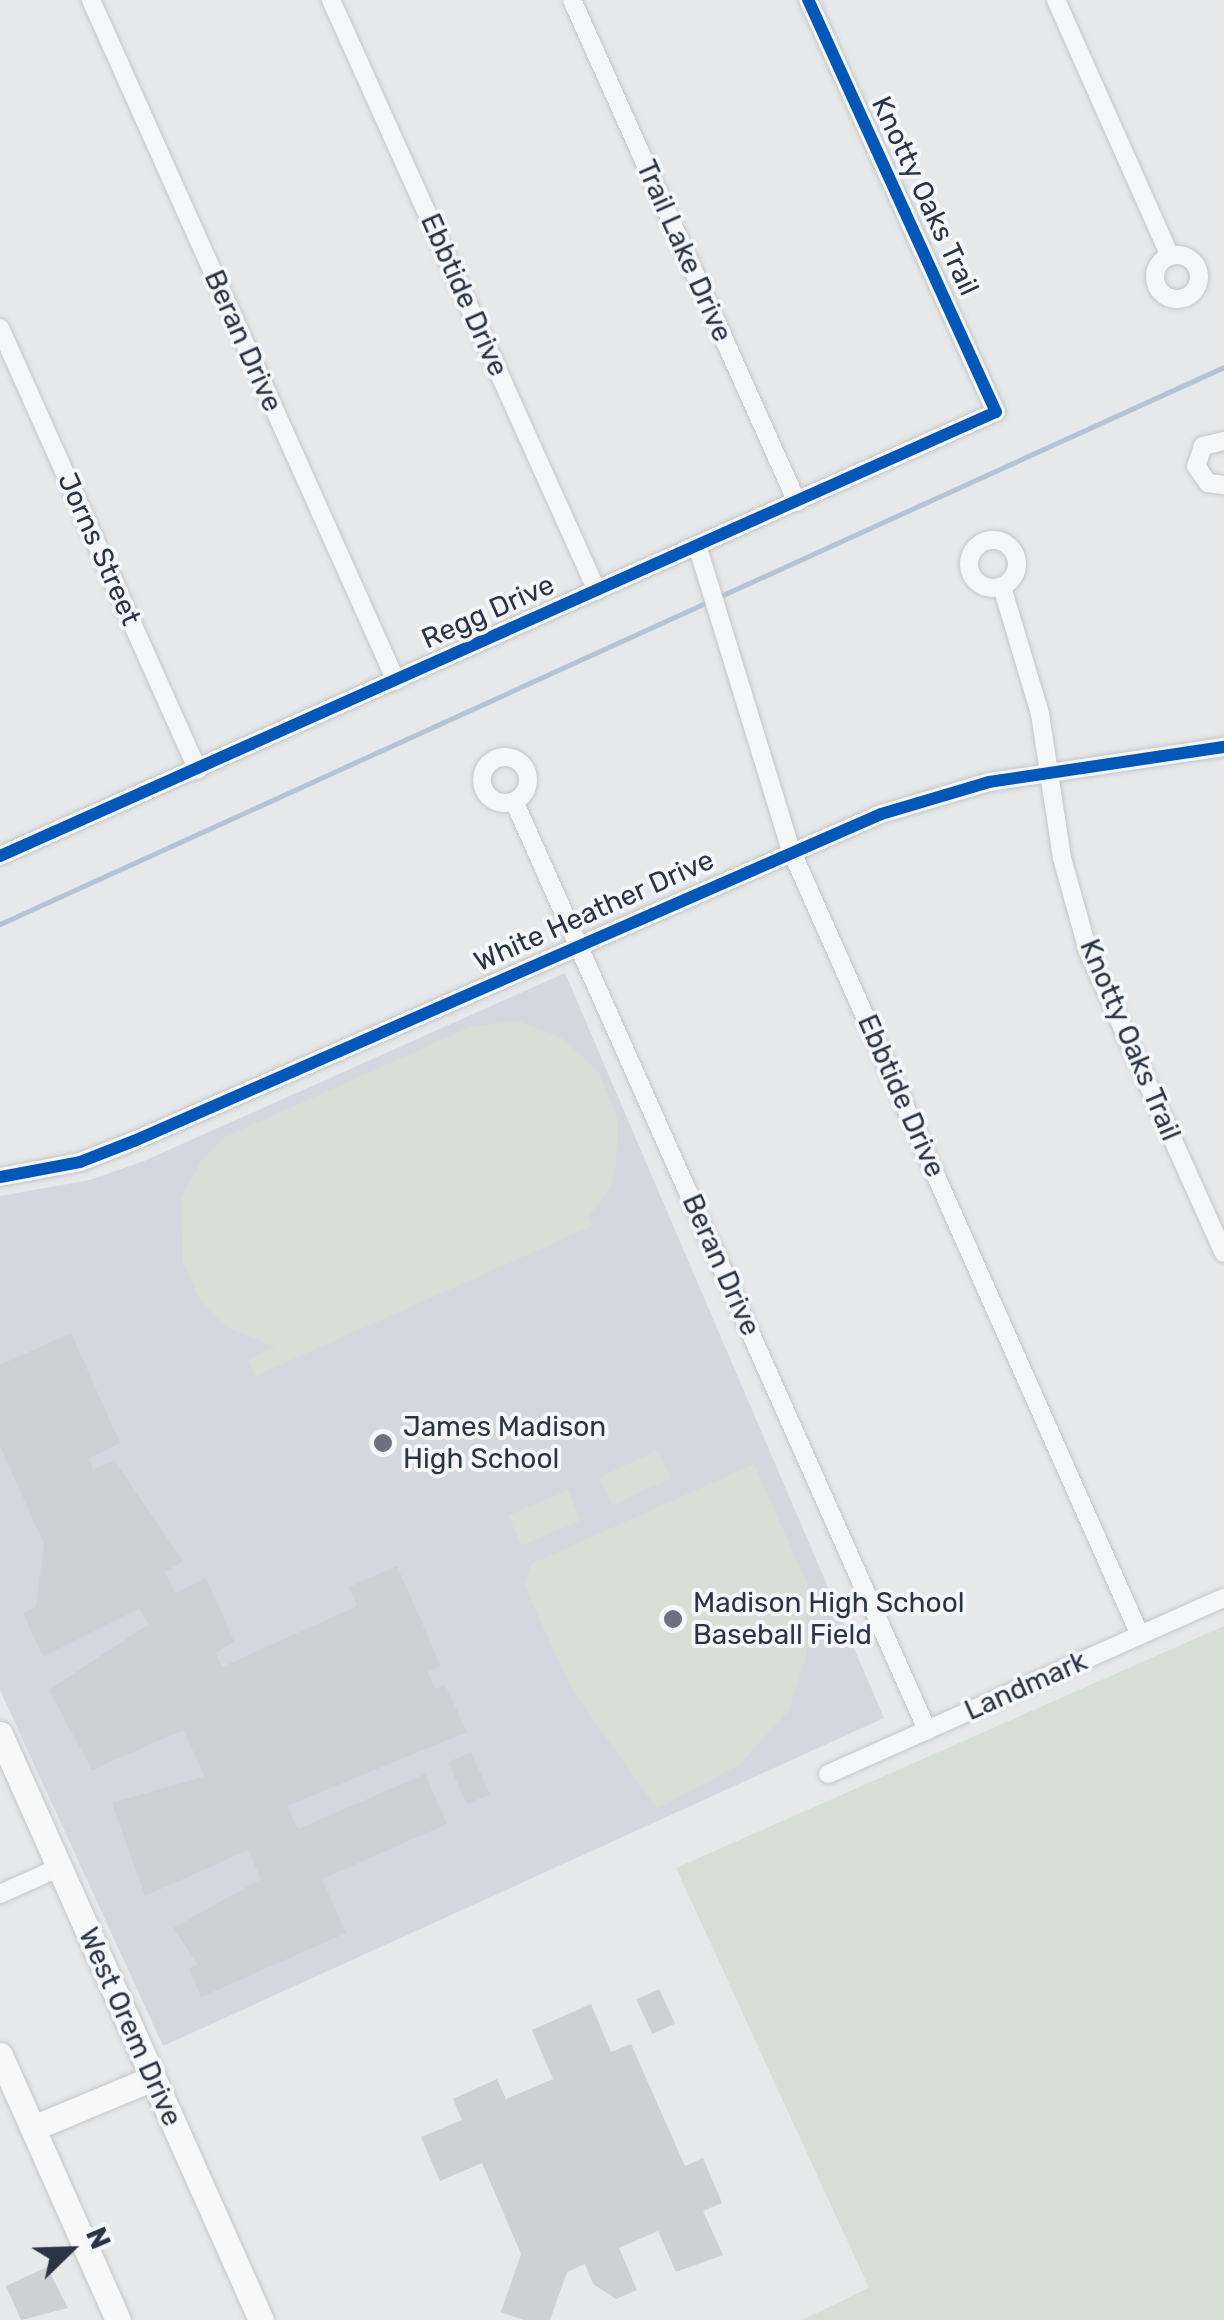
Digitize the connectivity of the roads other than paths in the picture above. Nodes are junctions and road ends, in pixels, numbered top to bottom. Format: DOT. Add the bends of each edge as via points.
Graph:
graph roads {
  1 [pos="92,0"];
  2 [pos="331,0"];
  3 [pos="572,0"];
  4 [pos="808,0"];
  5 [pos="1056,0"];
  6 [pos="1170,256"];
  7 [pos="0,328"];
  8 [pos="996,412"];
  9 [pos="1224,441"];
  10 [pos="1224,485"];
  11 [pos="796,502"];
  12 [pos="698,545"];
  13 [pos="1002,587"];
  14 [pos="597,591"];
  15 [pos="396,681"];
  16 [pos="1224,747"];
  17 [pos="198,770"];
  18 [pos="1050,772"];
  19 [pos="514,801"];
  20 [pos="791,850"];
  21 [pos="0,856"];
  22 [pos="578,947"];
  23 [pos="0,1177"];
  24 [pos="1224,1253"];
  25 [pos="1224,1598"];
  26 [pos="1140,1635"];
  27 [pos="927,1730"];
  28 [pos="0,1734"];
  29 [pos="828,1774"];
  30 [pos="60,1866"];
  31 [pos="0,1894"];
  32 [pos="0,2055"];
  33 [pos="151,2079"];
  34 [pos="33,2128"];
  35 [pos="118,2320"];
  36 [pos="262,2320"];
  1 -- 15 [label="street, Beran Drive"];
  2 -- 14 [label="street, Ebbtide Drive"];
  3 -- 11 [label="street, Trail Lake Drive"];
  4 -- 8 [label="street, Knotty Oaks Trail"];
  5 -- 6 [label="street"];
  7 -- 17 [label="street, Jorns Street"];
  8 -- 11 [label="street, Regg Drive"];
  9 -- 10 [label="street" via="1203,446 1196,466 1208,483"];
  11 -- 12 [label="street, Regg Drive"];
  12 -- 14 [label="street, Regg Drive"];
  12 -- 20 [label="street, Ebbtide Drive"];
  13 -- 18 [label="street, Knotty Oaks Trail" via="1023,648"];
  14 -- 15 [label="street, Regg Drive"];
  15 -- 17 [label="street, Regg Drive"];
  16 -- 18 [label="street, White Heather Drive"];
  17 -- 21 [label="street, Regg Drive"];
  18 -- 20 [label="street, White Heather Drive" via="899,808"];
  18 -- 24 [label="street, Knotty Oaks Trail" via="1062,858 1088,952"];
  19 -- 22 [label="street, Beran Drive"];
  20 -- 22 [label="street, White Heather Drive"];
  20 -- 26 [label="street, Ebbtide Drive"];
  22 -- 23 [label="street, White Heather Drive" via="134,1141 80,1162"];
  22 -- 27 [label="street, Beran Drive"];
  25 -- 26 [label="street, Landmark"];
  26 -- 27 [label="street, Landmark"];
  27 -- 29 [label="street, Landmark"];
  28 -- 30 [label="main road, West Orem Drive"];
  30 -- 31 [label="street"];
  30 -- 33 [label="main road, West Orem Drive"];
  32 -- 34 [label="main road"];
  33 -- 34 [label="main road"];
  33 -- 36 [label="main road, West Orem Drive"];
  34 -- 35 [label="main road"];
}
